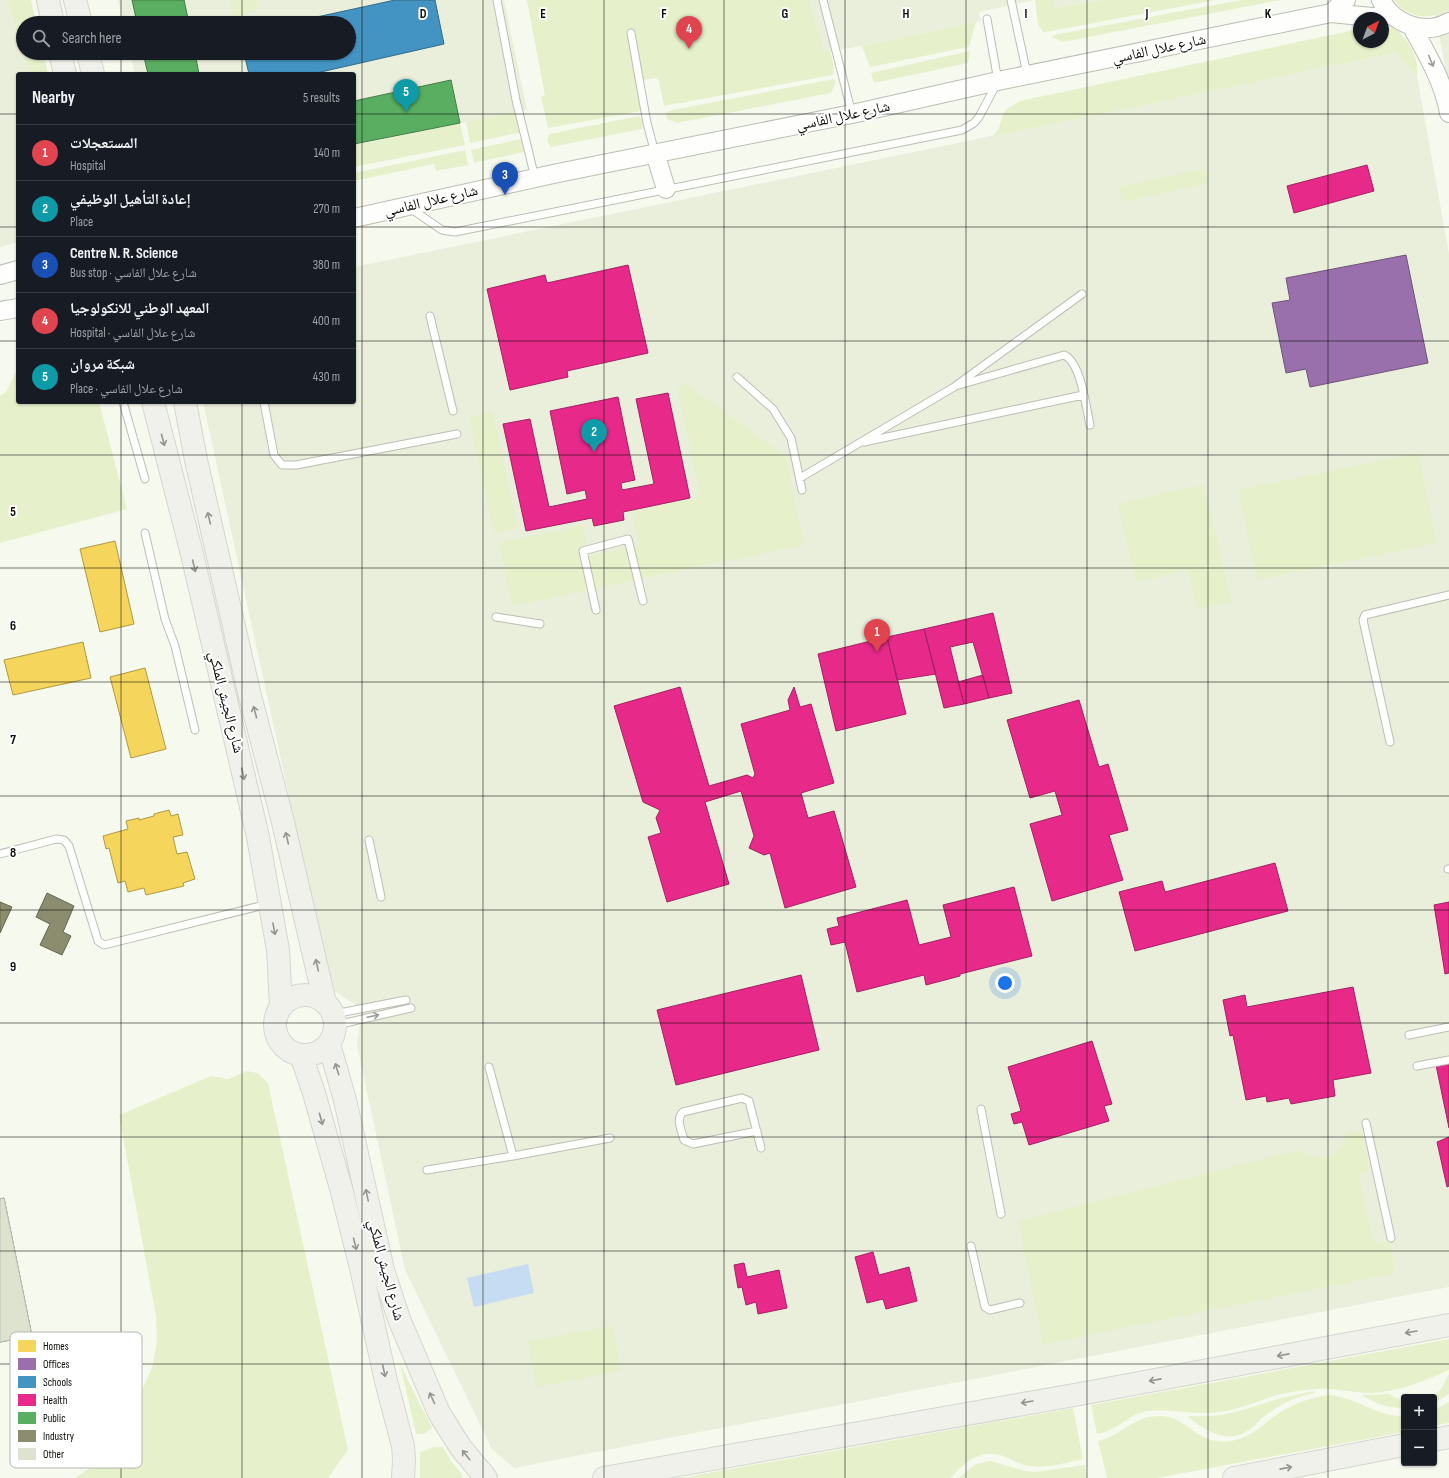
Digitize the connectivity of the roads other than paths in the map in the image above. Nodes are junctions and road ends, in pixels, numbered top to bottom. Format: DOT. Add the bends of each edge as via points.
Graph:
graph roads {
  1 [pos="48,0"];
  2 [pos="76,0"];
  3 [pos="497,0"];
  4 [pos="823,0"];
  5 [pos="1011,0"];
  6 [pos="1346,0"];
  7 [pos="1381,0"];
  8 [pos="1331,13"];
  9 [pos="51,16"];
  10 [pos="79,16"];
  11 [pos="987,19"];
  12 [pos="1394,21"];
  13 [pos="1449,22"];
  14 [pos="631,33"];
  15 [pos="62,60"];
  16 [pos="90,60"];
  17 [pos="65,72"];
  18 [pos="93,72"];
  19 [pos="1028,76"];
  20 [pos="1449,78"];
  21 [pos="998,81"];
  22 [pos="1448,106"];
  23 [pos="852,114"];
  24 [pos="655,153"];
  25 [pos="535,178"];
  26 [pos="666,189"];
  27 [pos="407,206"];
  28 [pos="356,218"];
  29 [pos="16,271"];
  30 [pos="0,275"];
  31 [pos="1082,294"];
  32 [pos="16,308"];
  33 [pos="0,311"];
  34 [pos="430,316"];
  35 [pos="737,377"];
  36 [pos="954,387"];
  37 [pos="1083,395"];
  38 [pos="124,404"];
  39 [pos="154,404"];
  40 [pos="184,404"];
  41 [pos="264,404"];
  42 [pos="453,411"];
  43 [pos="1090,425"];
  44 [pos="457,434"];
  45 [pos="858,443"];
  46 [pos="800,478"];
  47 [pos="145,479"];
  48 [pos="802,490"];
  49 [pos="145,533"];
  50 [pos="1449,595"];
  51 [pos="643,601"];
  52 [pos="596,610"];
  53 [pos="496,618"];
  54 [pos="540,624"];
  55 [pos="194,730"];
  56 [pos="1390,742"];
  57 [pos="369,840"];
  58 [pos="0,854"];
  59 [pos="381,897"];
  60 [pos="270,904"];
  61 [pos="406,1000"];
  62 [pos="281,1006"];
  63 [pos="411,1008"];
  64 [pos="331,1021"];
  65 [pos="1449,1027"];
  66 [pos="1409,1035"];
  67 [pos="301,1055"];
  68 [pos="1449,1060"];
  69 [pos="1417,1066"];
  70 [pos="489,1067"];
  71 [pos="980,1109"];
  72 [pos="1366,1123"];
  73 [pos="756,1131"];
  74 [pos="610,1138"];
  75 [pos="761,1148"];
  76 [pos="513,1156"];
  77 [pos="428,1170"];
  78 [pos="1001,1214"];
  79 [pos="1391,1238"];
  80 [pos="971,1246"];
  81 [pos="1020,1303"];
  82 [pos="1449,1325"];
  83 [pos="1449,1437"];
  84 [pos="1437,1439"];
  85 [pos="1401,1446"];
  86 [pos="403,1478"];
  87 [pos="486,1478"];
  88 [pos="604,1478"];
  89 [pos="1234,1478"];
  1 -- 9 [label="main road"];
  2 -- 10 [label="main road"];
  3 -- 25 [label="lane" via="516,100"];
  4 -- 23 [label="lane"];
  5 -- 19 [label="lane"];
  6 -- 8 [label="street, شارع علال الفاسي"];
  7 -- 12 [label="street"];
  8 -- 12 [label="street, شارع علال الفاسي"];
  8 -- 19 [label="street, شارع علال الفاسي"];
  11 -- 21 [label="lane"];
  12 -- 13 [label="street, شارع علال الفاسي" via="1428,28"];
  12 -- 22 [label="street, one-way" via="1429,56"];
  14 -- 24 [label="lane" via="647,124"];
  15 -- 17 [label="main road"];
  16 -- 18 [label="main road"];
  19 -- 21 [label="street, شارع علال الفاسي"];
  20 -- 22 [label="street"];
  21 -- 23 [label="street, شارع علال الفاسي"];
  21 -- 26 [label="lane" via="979,118 962,130"];
  23 -- 24 [label="street, شارع علال الفاسي"];
  24 -- 25 [label="street, شارع علال الفاسي"];
  24 -- 26 [label="street"];
  25 -- 27 [label="street, شارع علال الفاسي"];
  26 -- 27 [label="lane" via="455,232 442,230"];
  27 -- 28 [label="street, شارع علال الفاسي"];
  29 -- 30 [label="street"];
  31 -- 36 [label="lane"];
  32 -- 33 [label="street"];
  34 -- 42 [label="lane"];
  35 -- 46 [label="lane" via="777,415 791,438"];
  36 -- 37 [label="lane" via="1064,355 1069,357 1077,369"];
  36 -- 45 [label="lane"];
  37 -- 43 [label="lane"];
  37 -- 45 [label="lane"];
  38 -- 47 [label="lane"];
  39 -- 60 [label="main road, شارع الجيش الملكي, one-way" via="236,742"];
  64 -- 40 [label="main road, شارع الجيش الملكي, one-way" via="249,692"];
  41 -- 44 [label="lane" via="274,455 282,465 296,465"];
  45 -- 46 [label="lane"];
  46 -- 48 [label="lane"];
  49 -- 55 [label="lane"];
  50 -- 56 [label="lane" via="1366,615 1363,620"];
  51 -- 52 [label="lane" via="628,539 583,551"];
  53 -- 54 [label="lane"];
  57 -- 59 [label="lane"];
  58 -- 60 [label="lane" via="56,839 64,840 69,846 98,941 104,945"];
  60 -- 62 [label="main road, شارع الجيش الملكي, one-way" via="278,950"];
  61 -- 64 [label="lane"];
  62 -- 64 [label="main road" via="289,999 310,994 320,998"];
  62 -- 67 [label="main road" via="274,1024 276,1034 281,1044 290,1052"];
  64 -- 63 [label="lane, one-way"];
  64 -- 67 [label="main road" via="321,1051 312,1055"];
  87 -- 64 [label="main road, شارع الجيش الملكي, one-way" via="461,1448 440,1413 399,1319 383,1270 345,1100"];
  65 -- 66 [label="lane"];
  67 -- 86 [label="main road, شارع الجيش الملكي, one-way" via="361,1268 403,1446"];
  68 -- 69 [label="lane"];
  70 -- 76 [label="lane"];
  71 -- 78 [label="lane"];
  72 -- 79 [label="lane"];
  73 -- 73 [label="lane" via="749,1101 742,1098 683,1112 679,1120 684,1140 694,1144"];
  73 -- 75 [label="lane"];
  74 -- 76 [label="lane"];
  76 -- 77 [label="lane"];
  80 -- 81 [label="lane" via="985,1307 990,1310"];
  82 -- 88 [label="main road, one-way" via="1080,1394"];
  83 -- 84 [label="main road"];
  89 -- 85 [label="main road, one-way"];
}
